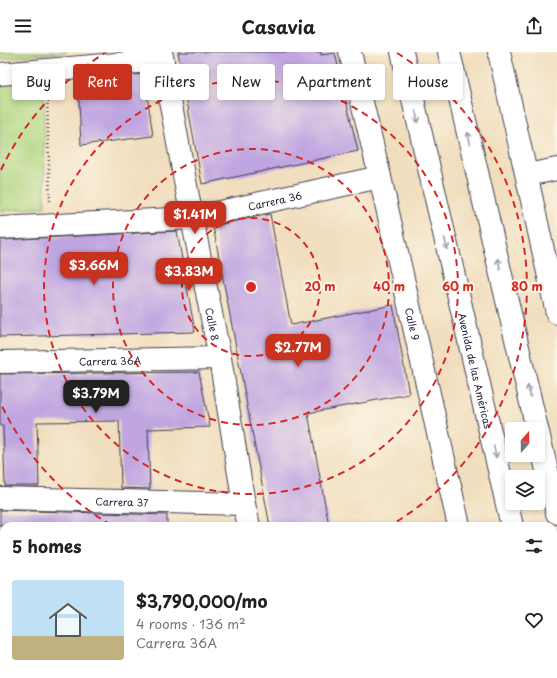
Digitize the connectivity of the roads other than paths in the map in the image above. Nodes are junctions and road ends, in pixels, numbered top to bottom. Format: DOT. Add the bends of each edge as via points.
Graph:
graph roads {
  1 [pos="350,52"];
  2 [pos="402,52"];
  3 [pos="449,52"];
  4 [pos="500,52"];
  5 [pos="162,56"];
  6 [pos="0,74"];
  7 [pos="557,168"];
  8 [pos="527,175"];
  9 [pos="380,177"];
  10 [pos="192,218"];
  11 [pos="0,228"];
  12 [pos="557,313"];
  13 [pos="220,358"];
  14 [pos="0,362"];
  15 [pos="536,422"];
  16 [pos="545,461"];
  17 [pos="0,498"];
  18 [pos="244,504"];
  19 [pos="557,513"];
  20 [pos="248,522"];
  21 [pos="458,522"];
  22 [pos="511,522"];
  1 -- 9 [label="street, Calle 9"];
  2 -- 22 [label="street, Avenida de las Américas, one-way"];
  15 -- 3 [label="street, one-way"];
  4 -- 8 [label="street"];
  5 -- 6 [label="street"];
  5 -- 10 [label="street, Calle 8"];
  7 -- 8 [label="street"];
  8 -- 12 [label="street"];
  9 -- 10 [label="street, Carrera 36"];
  9 -- 21 [label="street, Calle 9"];
  10 -- 11 [label="street, Carrera 36"];
  10 -- 13 [label="street, Calle 8"];
  13 -- 14 [label="street, Carrera 36A"];
  13 -- 18 [label="street, Calle 8"];
  16 -- 19 [label="street"];
  17 -- 18 [label="street, Carrera 37"];
  18 -- 20 [label="street, Calle 8"];
}
